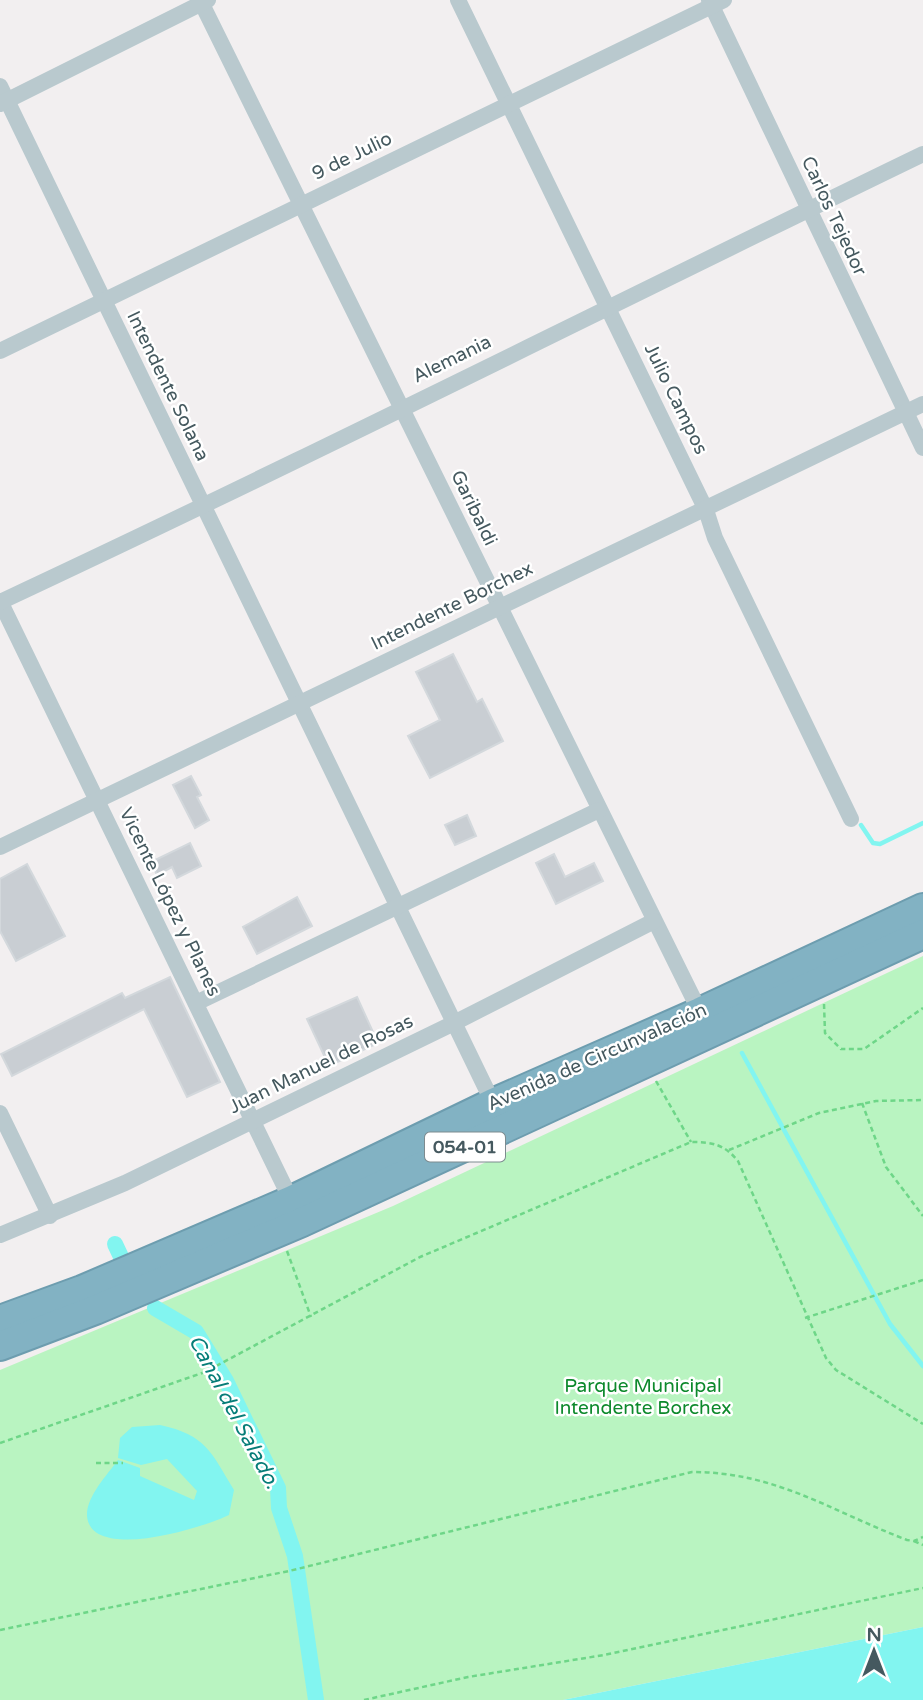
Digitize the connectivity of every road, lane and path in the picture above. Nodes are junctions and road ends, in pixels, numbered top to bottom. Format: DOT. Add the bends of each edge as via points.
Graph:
graph roads {
  1 [pos="458,0"];
  2 [pos="203,1"];
  3 [pos="715,2"];
  4 [pos="2,97"];
  5 [pos="509,103"];
  6 [pos="923,154"];
  7 [pos="301,204"];
  8 [pos="808,210"];
  9 [pos="103,300"];
  10 [pos="607,307"];
  11 [pos="0,351"];
  12 [pos="923,404"];
  13 [pos="401,407"];
  14 [pos="905,413"];
  15 [pos="923,449"];
  16 [pos="203,507"];
  17 [pos="706,510"];
  18 [pos="0,601"];
  19 [pos="499,607"];
  20 [pos="300,702"];
  21 [pos="96,800"];
  22 [pos="599,810"];
  23 [pos="851,819"];
  24 [pos="0,847"];
  25 [pos="397,907"];
  26 [pos="923,908"];
  27 [pos="654,921"];
  28 [pos="923,934"];
  29 [pos="830,979"];
  30 [pos="196,1003"];
  31 [pos="923,1008"];
  32 [pos="454,1023"];
  33 [pos="705,1023"];
  34 [pos="654,1077"];
  35 [pos="923,1100"];
  36 [pos="493,1103"];
  37 [pos="862,1103"];
  38 [pos="0,1113"];
  39 [pos="253,1120"];
  40 [pos="691,1142"];
  41 [pos="729,1150"];
  42 [pos="297,1211"];
  43 [pos="50,1216"];
  44 [pos="923,1216"];
  45 [pos="0,1235"];
  46 [pos="284,1244"];
  47 [pos="923,1280"];
  48 [pos="310,1317"];
  49 [pos="805,1318"];
  50 [pos="0,1320"];
  51 [pos="0,1346"];
  52 [pos="923,1424"];
  53 [pos="0,1443"];
  54 [pos="96,1463"];
  55 [pos="122,1463"];
  56 [pos="923,1537"];
  57 [pos="914,1541"];
  58 [pos="923,1545"];
  59 [pos="923,1588"];
  60 [pos="0,1630"];
  61 [pos="364,1700"];
  1 -- 5 [label="street, Julio Campos"];
  2 -- 4 [label="street"];
  2 -- 7 [label="street, Garibaldi"];
  3 -- 5 [label="street, 9 de Julio"];
  3 -- 8 [label="street, Carlos Tejedor"];
  4 -- 9 [label="street, Intendente Solana"];
  5 -- 7 [label="street, 9 de Julio"];
  5 -- 10 [label="street, Julio Campos"];
  6 -- 8 [label="street, Alemania"];
  7 -- 9 [label="street, 9 de Julio"];
  7 -- 13 [label="street, Garibaldi"];
  8 -- 10 [label="street, Alemania"];
  8 -- 14 [label="street, Carlos Tejedor"];
  9 -- 11 [label="street, 9 de Julio"];
  9 -- 16 [label="street, Intendente Solana"];
  10 -- 13 [label="street, Alemania"];
  10 -- 17 [label="street, Julio Campos"];
  12 -- 14 [label="street, Intendente Borchex"];
  13 -- 16 [label="street, Alemania"];
  13 -- 19 [label="street, Garibaldi"];
  14 -- 15 [label="street, Carlos Tejedor"];
  14 -- 17 [label="street, Intendente Borchex"];
  16 -- 18 [label="street, Alemania"];
  16 -- 20 [label="street, Intendente Solana"];
  17 -- 19 [label="street, Intendente Borchex"];
  17 -- 23 [label="street, Julio Campos" via="715,538"];
  18 -- 21 [label="street, Vicente López y Planes"];
  19 -- 20 [label="street, Intendente Borchex"];
  19 -- 22 [label="street, Garibaldi"];
  20 -- 21 [label="street, Intendente Borchex"];
  20 -- 25 [label="street, Intendente Solana"];
  21 -- 24 [label="street, Intendente Borchex"];
  21 -- 30 [label="street, Vicente López y Planes"];
  22 -- 25 [label="street"];
  22 -- 27 [label="street, Garibaldi"];
  25 -- 30 [label="street"];
  25 -- 32 [label="street, Intendente Solana"];
  26 -- 33 [label="highway, Avenida de Circunvalación / 054-01"];
  27 -- 32 [label="street, Juan Manuel de Rosas"];
  27 -- 33 [label="street, Garibaldi"];
  28 -- 29 [label="highway, Avenida de Circunvalación / 054-01"];
  29 -- 31 [label="path" via="823,1023 825,1033 841,1049 864,1049"];
  29 -- 33 [label="highway, Avenida de Circunvalación / 054-01"];
  30 -- 39 [label="street, Vicente López y Planes"];
  32 -- 36 [label="street, Intendente Solana"];
  32 -- 39 [label="street, Juan Manuel de Rosas"];
  33 -- 36 [label="highway, Avenida de Circunvalación / 054-01"];
  33 -- 42 [label="highway, Avenida de Circunvalación / 054-01"];
  34 -- 40 [label="path"];
  35 -- 37 [label="path"];
  36 -- 42 [label="highway, Avenida de Circunvalación / 054-01"];
  37 -- 41 [label="path" via="790,1123"];
  37 -- 44 [label="path" via="886,1167"];
  38 -- 43 [label="street"];
  39 -- 42 [label="street, Vicente López y Planes"];
  39 -- 43 [label="street, Juan Manuel de Rosas"];
  40 -- 41 [label="path" via="713,1142"];
  40 -- 48 [label="path" via="420,1257"];
  41 -- 49 [label="path" via="745,1174"];
  42 -- 50 [label="highway, Avenida de Circunvalación / 054-01"];
  42 -- 51 [label="highway, Avenida de Circunvalación / 054-01" via="95,1310"];
  43 -- 45 [label="street, Juan Manuel de Rosas"];
  46 -- 48 [label="path"];
  47 -- 49 [label="path"];
  48 -- 53 [label="path" via="205,1372"];
  49 -- 52 [label="path" via="836,1370"];
  54 -- 55 [label="path"];
  56 -- 57 [label="path"];
  57 -- 58 [label="path"];
  57 -- 60 [label="path" via="757,1478 692,1472 289,1571"];
  59 -- 61 [label="path"];
}
